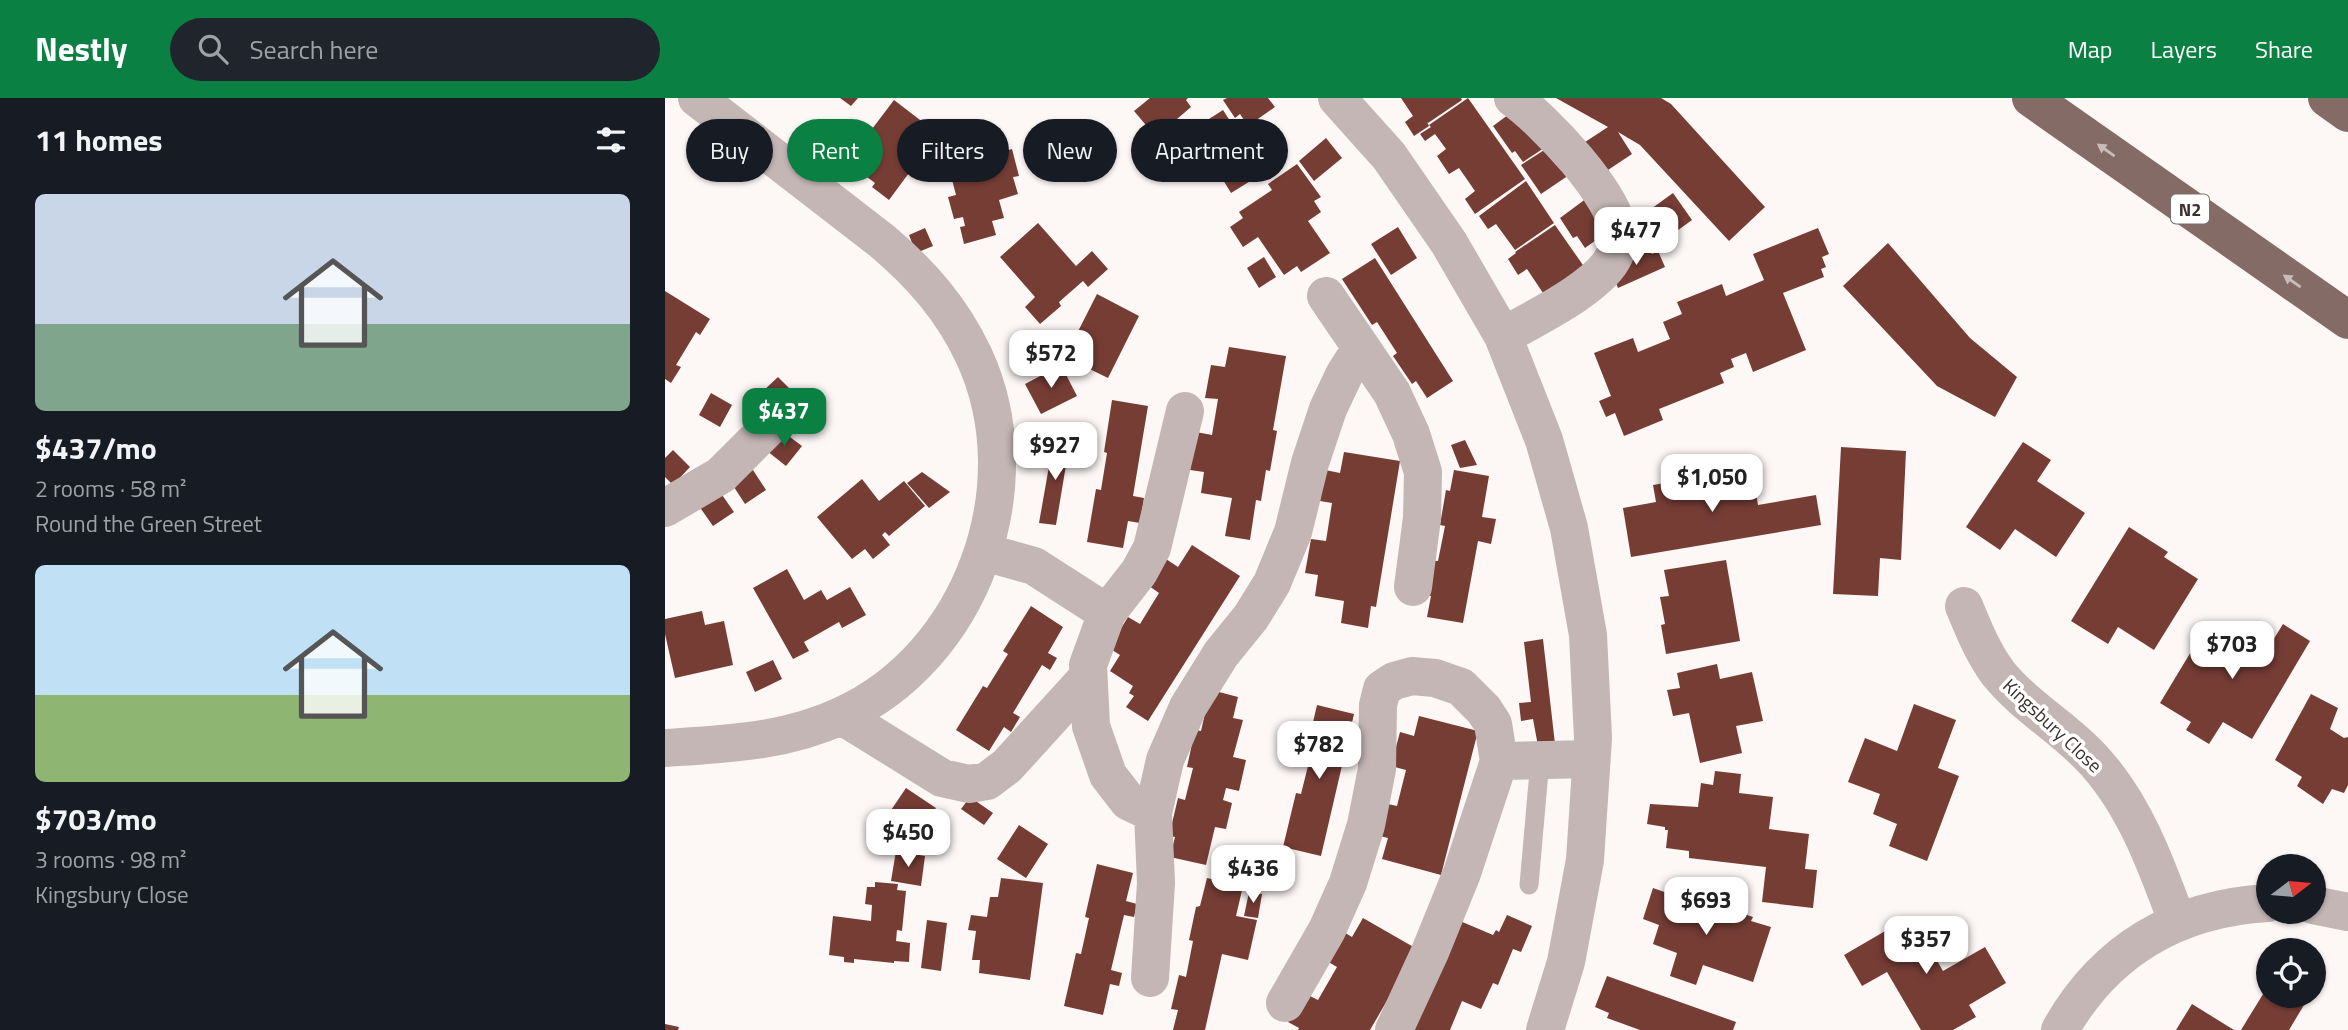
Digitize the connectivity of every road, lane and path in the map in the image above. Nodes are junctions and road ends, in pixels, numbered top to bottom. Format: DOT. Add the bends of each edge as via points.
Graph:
graph roads {
  1 [pos="697,98"];
  2 [pos="1513,98"];
  3 [pos="2031,98"];
  4 [pos="2327,98"];
  5 [pos="1345,101"];
  6 [pos="2348,113"];
  7 [pos="1326,296"];
  8 [pos="2348,320"];
  9 [pos="1503,336"];
  10 [pos="1361,348"];
  11 [pos="785,411"];
  12 [pos="1185,411"];
  13 [pos="665,508"];
  14 [pos="984,552"];
  15 [pos="1413,587"];
  16 [pos="1964,606"];
  17 [pos="1107,613"];
  18 [pos="1088,677"];
  19 [pos="842,716"];
  20 [pos="665,747"];
  21 [pos="1591,759"];
  22 [pos="1540,760"];
  23 [pos="1499,761"];
  24 [pos="1153,813"];
  25 [pos="1529,886"];
  26 [pos="2256,904"];
  27 [pos="2326,908"];
  28 [pos="2348,912"];
  29 [pos="2177,922"];
  30 [pos="1150,978"];
  31 [pos="1285,1003"];
  32 [pos="1394,1030"];
  33 [pos="1545,1030"];
  34 [pos="2060,1030"];
  1 -- 14 [label="street" via="911,265 957,324 975,358 994,430 994,506"];
  2 -- 9 [label="street" via="1580,164 1606,201 1619,237 1614,256 1600,274"];
  8 -- 3 [label="highway, N2, one-way"];
  4 -- 6 [label="highway"];
  5 -- 9 [label="street" via="1442,232"];
  7 -- 10 [label="street"];
  9 -- 21 [label="street" via="1544,440 1569,528 1588,635"];
  10 -- 15 [label="street" via="1392,393 1423,472"];
  10 -- 24 [label="street" via="1328,409 1293,532 1272,583 1188,707 1165,760"];
  11 -- 13 [label="street" via="721,475"];
  12 -- 17 [label="street" via="1152,548"];
  14 -- 17 [label="street" via="1034,566"];
  14 -- 19 [label="street" via="957,610 937,640 884,691"];
  16 -- 29 [label="street, Kingsbury Close" via="1997,672 2096,762 2118,790 2143,836"];
  17 -- 18 [label="street"];
  18 -- 19 [label="street" via="988,781 969,784 943,778"];
  18 -- 24 [label="street" via="1091,726 1108,775 1128,802"];
  19 -- 20 [label="street" via="785,737"];
  21 -- 22 [label="street"];
  21 -- 33 [label="street" via="1585,860 1566,962"];
  22 -- 23 [label="street"];
  22 -- 25 [label="lane"];
  23 -- 31 [label="street" via="1493,724 1461,687 1412,676 1382,689 1377,769 1366,825 1327,930"];
  23 -- 32 [label="street" via="1462,873"];
  24 -- 30 [label="street" via="1156,883"];
  26 -- 29 [label="street" via="2216,909"];
  27 -- 28 [label="street"];
  29 -- 34 [label="street" via="2126,951 2104,971"];
}
